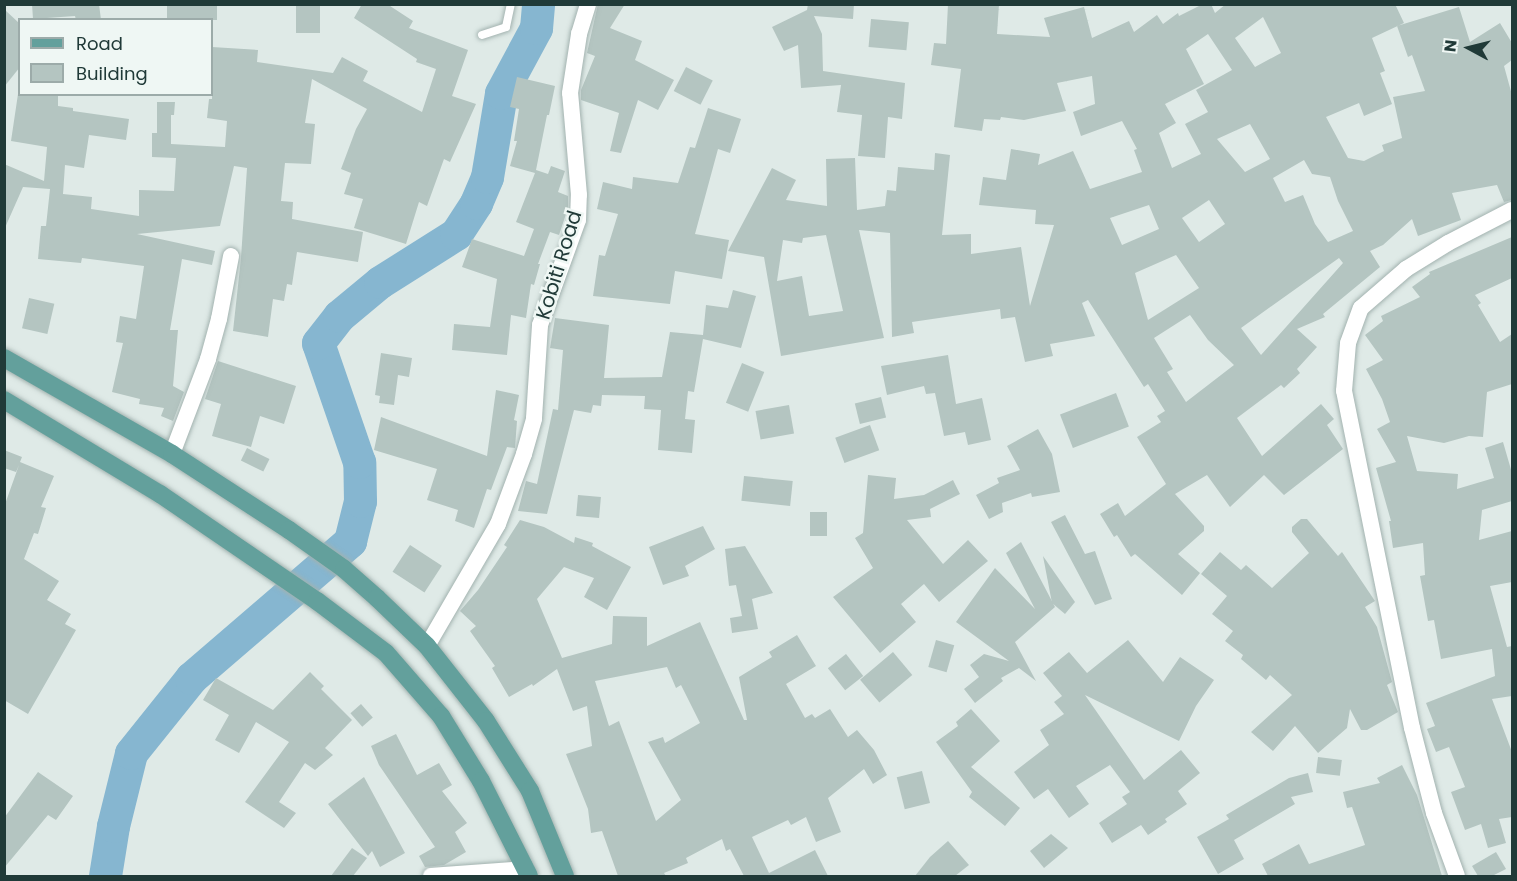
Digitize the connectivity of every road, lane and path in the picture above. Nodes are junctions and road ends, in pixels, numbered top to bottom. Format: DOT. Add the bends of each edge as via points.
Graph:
graph roads {
  1 [pos="511,4"];
  2 [pos="588,4"];
  3 [pos="482,35"];
  4 [pos="1512,210"];
  5 [pos="231,256"];
  6 [pos="4,358"];
  7 [pos="4,400"];
  8 [pos="172,454"];
  9 [pos="427,646"];
  10 [pos="528,873"];
  11 [pos="431,876"];
  12 [pos="566,876"];
  13 [pos="1457,876"];
  1 -- 3 [label="lane" via="506,27"];
  2 -- 9 [label="street, Kobiti Road" via="570,93 578,220 540,325 531,427 498,524"];
  4 -- 13 [label="street" via="1406,269 1361,308 1348,344 1344,391 1412,728 1434,813"];
  5 -- 8 [label="street" via="208,358"];
  6 -- 8 [label="main road"];
  7 -- 10 [label="main road" via="160,494 386,653 441,716 481,781"];
  8 -- 9 [label="main road" via="344,569"];
  9 -- 12 [label="main road" via="486,721 530,790"];
  10 -- 11 [label="street"];
}
